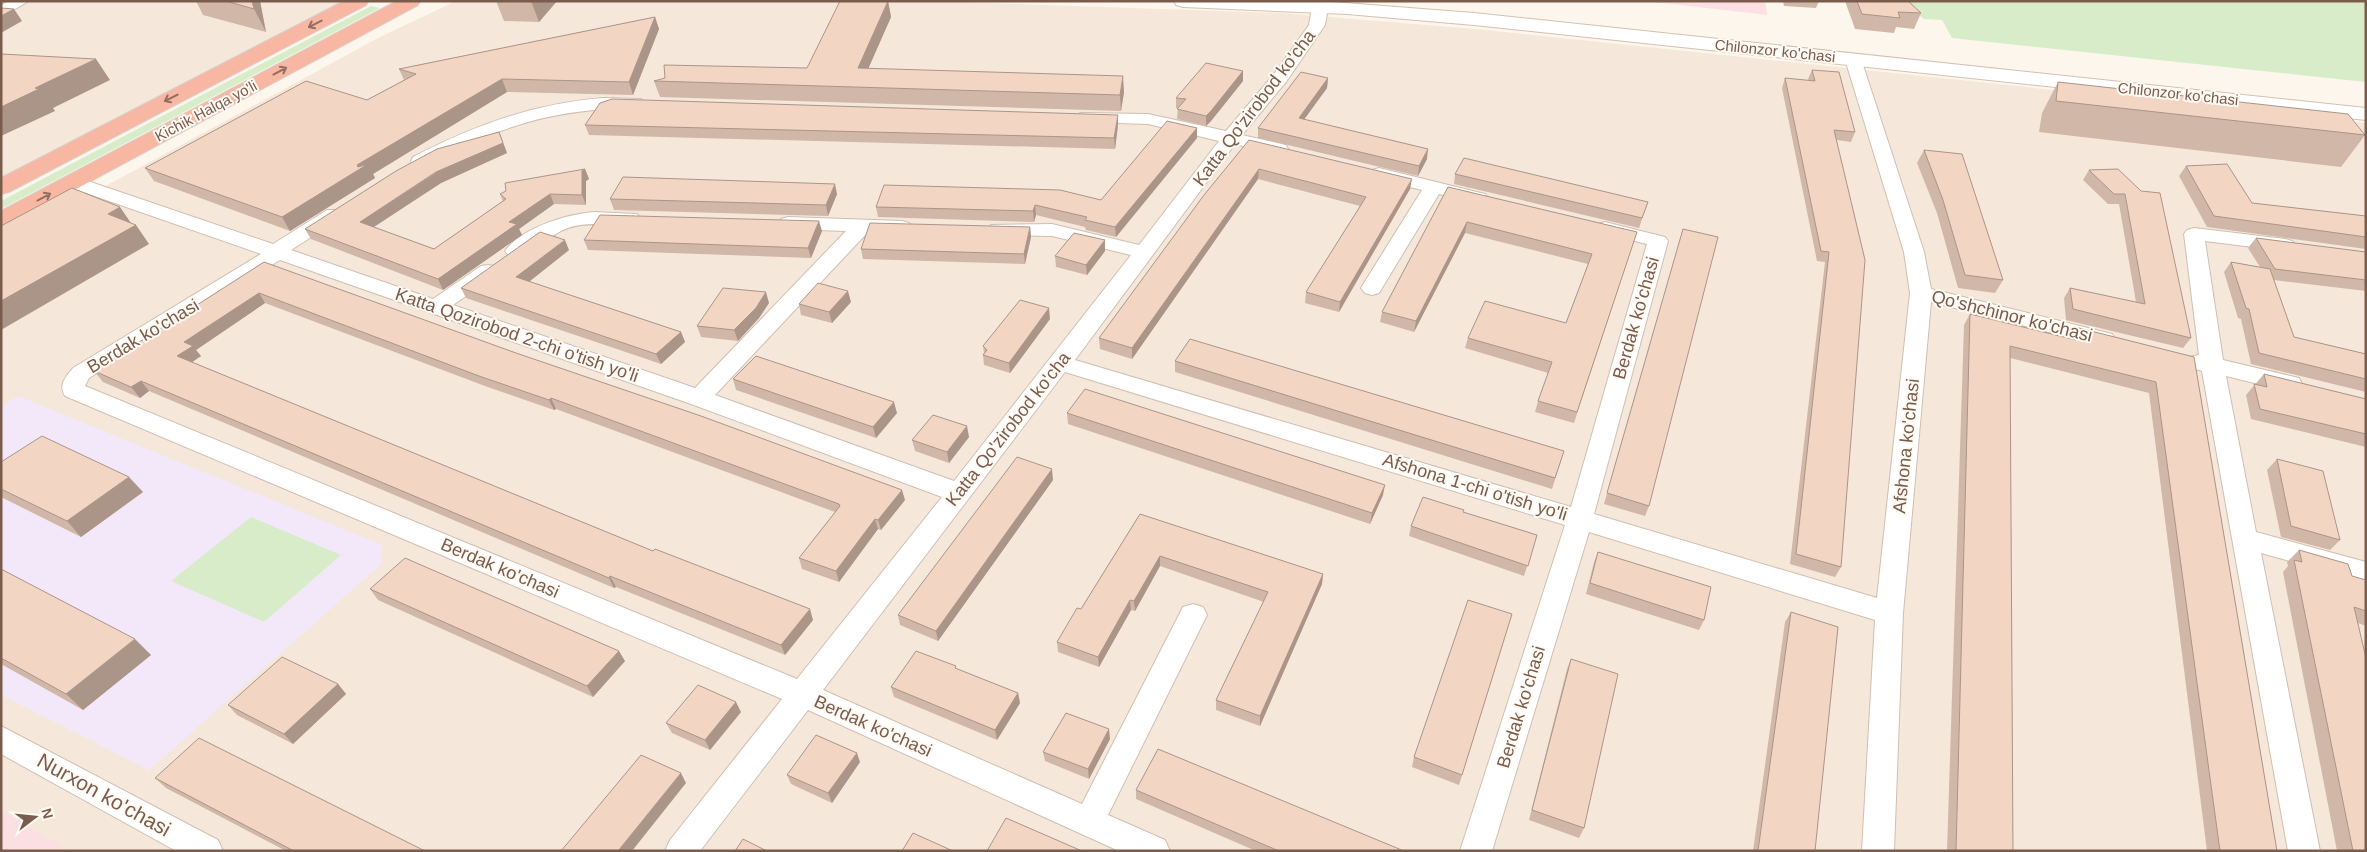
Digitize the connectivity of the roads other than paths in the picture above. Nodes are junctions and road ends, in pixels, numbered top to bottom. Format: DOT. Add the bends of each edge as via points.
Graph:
graph roads {
  1 [pos="21,1"];
  2 [pos="359,1"];
  3 [pos="411,1"];
  4 [pos="1183,1"];
  5 [pos="1345,1"];
  6 [pos="1320,4"];
  7 [pos="1,12"];
  8 [pos="1852,56"];
  9 [pos="650,104"];
  10 [pos="2366,106"];
  11 [pos="2366,114"];
  12 [pos="1068,117"];
  13 [pos="1231,138"];
  14 [pos="1299,154"];
  15 [pos="408,168"];
  16 [pos="1357,168"];
  17 [pos="73,182"];
  18 [pos="1,186"];
  19 [pos="1434,187"];
  20 [pos="1492,201"];
  21 [pos="349,205"];
  22 [pos="648,219"];
  23 [pos="1,220"];
  24 [pos="766,222"];
  25 [pos="1590,224"];
  26 [pos="863,226"];
  27 [pos="923,227"];
  28 [pos="982,229"];
  29 [pos="2308,248"];
  30 [pos="1143,252"];
  31 [pos="276,253"];
  32 [pos="1372,288"];
  33 [pos="1921,293"];
  34 [pos="436,307"];
  35 [pos="2124,344"];
  36 [pos="2173,356"];
  37 [pos="1060,363"];
  38 [pos="2212,366"];
  39 [pos="2308,388"];
  40 [pos="699,398"];
  41 [pos="959,493"];
  42 [pos="1580,519"];
  43 [pos="2245,539"];
  44 [pos="2366,572"];
  45 [pos="1889,613"];
  46 [pos="1193,615"];
  47 [pos="802,694"];
  48 [pos="1,739"];
  49 [pos="1088,823"];
  50 [pos="207,851"];
  51 [pos="682,851"];
  52 [pos="1154,851"];
  53 [pos="1476,851"];
  54 [pos="1878,851"];
  55 [pos="2304,851"];
  1 -- 7 [label="street"];
  2 -- 18 [label="highway, Kichik Halqa yo'li, one-way"];
  17 -- 3 [label="highway, Kichik Halqa yo'li, one-way"];
  4 -- 6 [label="main road, Chilonzor ko'chasi"];
  5 -- 8 [label="main road, Chilonzor ko'chasi" via="1540,18"];
  6 -- 8 [label="main road, Chilonzor ko'chasi"];
  6 -- 13 [label="street, Katta Qo'zirobod ko'cha" via="1317,25 1280,78"];
  8 -- 10 [label="main road, Chilonzor ko'chasi"];
  8 -- 11 [label="main road, Chilonzor ko'chasi"];
  8 -- 33 [label="street, Afshona ko'chasi" via="1914,252"];
  9 -- 15 [label="street" via="576,104 535,112 482,130"];
  12 -- 13 [label="street" via="1148,119"];
  13 -- 14 [label="street"];
  13 -- 30 [label="street, Katta Qo'zirobod ko'cha"];
  16 -- 19 [label="street"];
  23 -- 17 [label="highway, Kichik Halqa yo'li, one-way"];
  17 -- 31 [label="street, Katta Qozirobod 2-chi o'tish yo'li"];
  19 -- 20 [label="street"];
  19 -- 32 [label="street"];
  21 -- 31 [label="street, Berdak ko'chasi"];
  22 -- 34 [label="street" via="590,217 558,223"];
  24 -- 26 [label="street"];
  25 -- 42 [label="street, Berdak ko'chasi" via="1658,241"];
  26 -- 27 [label="street"];
  26 -- 40 [label="street"];
  28 -- 30 [label="street" via="1052,230"];
  29 -- 38 [label="street" via="2194,234"];
  30 -- 37 [label="street, Katta Qo'zirobod ko'cha"];
  31 -- 34 [label="street, Katta Qozirobod 2-chi o'tish yo'li"];
  31 -- 47 [label="street, Berdak ko'chasi" via="81,373 74,382 73,390"];
  33 -- 35 [label="street, Qo'shchinor ko'chasi"];
  33 -- 45 [label="street, Afshona ko'chasi"];
  34 -- 40 [label="street, Katta Qozirobod 2-chi o'tish yo'li"];
  36 -- 38 [label="street"];
  37 -- 41 [label="street, Katta Qo'zirobod ko'cha"];
  37 -- 42 [label="street, Afshona 1-chi o'tish yo'li"];
  38 -- 39 [label="street"];
  38 -- 43 [label="street"];
  40 -- 41 [label="street, Katta Qozirobod 2-chi o'tish yo'li"];
  41 -- 47 [label="street, Katta Qo'zirobod ko'cha"];
  42 -- 45 [label="street, Afshona 1-chi o'tish yo'li"];
  42 -- 53 [label="street, Berdak ko'chasi"];
  43 -- 44 [label="street"];
  43 -- 55 [label="street"];
  45 -- 54 [label="street, Afshona ko'chasi"];
  46 -- 49 [label="street"];
  47 -- 49 [label="street, Berdak ko'chasi"];
  47 -- 51 [label="street, Katta Qo'zirobod ko'cha"];
  48 -- 50 [label="street, Nurxon ko'chasi"];
  49 -- 52 [label="street, Berdak ko'chasi"];
}
